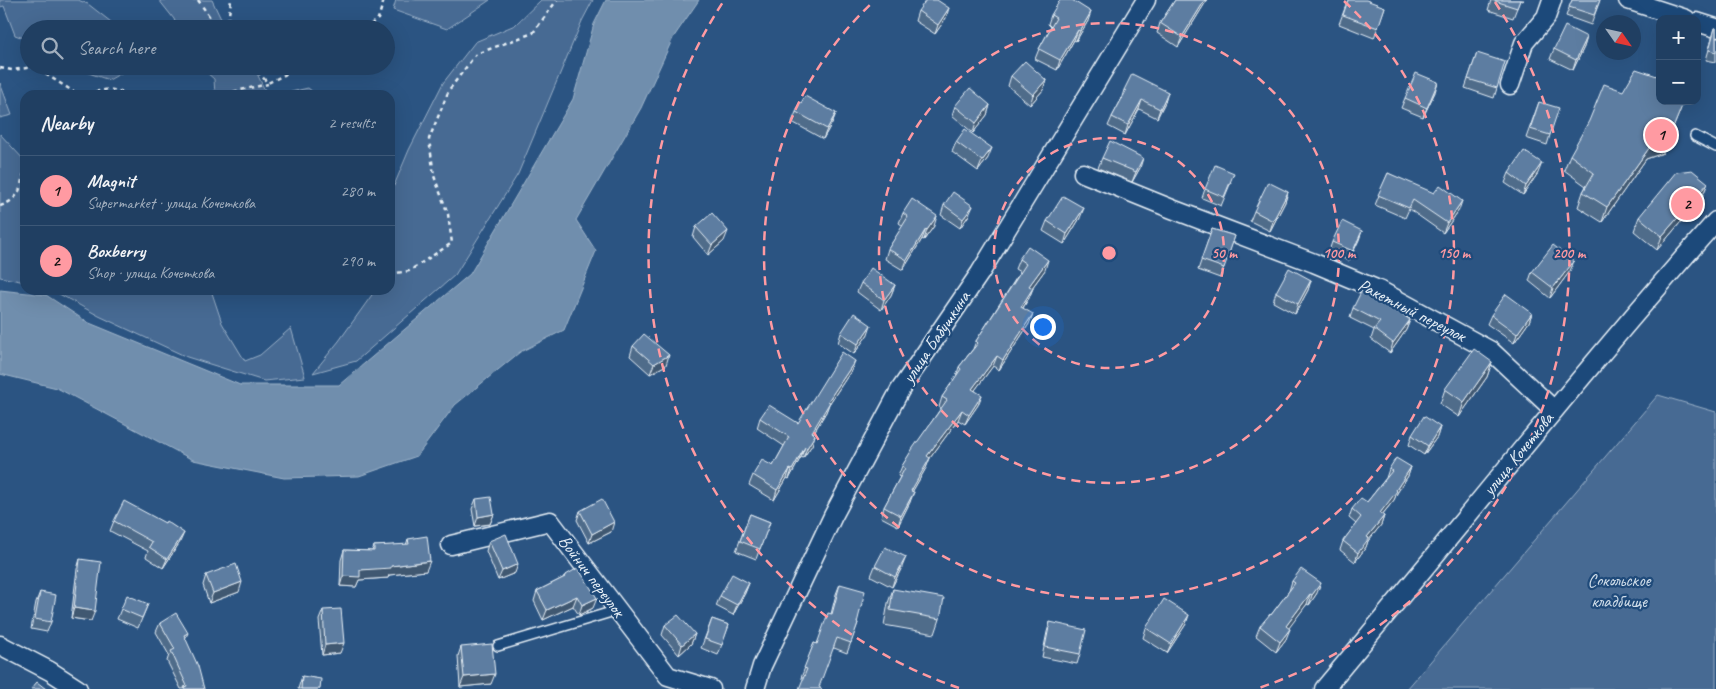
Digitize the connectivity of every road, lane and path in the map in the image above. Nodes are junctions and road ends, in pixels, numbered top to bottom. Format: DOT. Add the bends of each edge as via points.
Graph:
graph roads {
  1 [pos="198,0"];
  2 [pos="231,0"];
  3 [pos="384,0"];
  4 [pos="557,0"];
  5 [pos="1146,0"];
  6 [pos="1552,0"];
  7 [pos="1628,0"];
  8 [pos="1674,15"];
  9 [pos="212,20"];
  10 [pos="228,20"];
  11 [pos="377,20"];
  12 [pos="1701,23"];
  13 [pos="1716,28"];
  14 [pos="0,68"];
  15 [pos="20,69"];
  16 [pos="48,75"];
  17 [pos="260,75"];
  18 [pos="285,75"];
  19 [pos="268,84"];
  20 [pos="1510,85"];
  21 [pos="70,90"];
  22 [pos="241,90"];
  23 [pos="1695,136"];
  24 [pos="1716,147"];
  25 [pos="1083,172"];
  26 [pos="20,190"];
  27 [pos="0,206"];
  28 [pos="1716,221"];
  29 [pos="395,273"];
  30 [pos="1554,410"];
  31 [pos="451,545"];
  32 [pos="618,610"];
  33 [pos="0,645"];
  34 [pos="498,646"];
  35 [pos="78,689"];
  36 [pos="711,689"];
  37 [pos="755,689"];
  38 [pos="1324,689"];
  1 -- 9 [label="path"];
  2 -- 10 [label="path"];
  3 -- 11 [label="path"];
  4 -- 29 [label="path" via="533,34 476,54 450,90 429,139 434,176 448,214 452,243 409,271"];
  5 -- 37 [label="street, улица Бабушкина" via="980,273 900,390 833,516 762,666"];
  6 -- 20 [label="street" via="1546,17 1524,44"];
  7 -- 8 [label="street"];
  12 -- 13 [label="street"];
  14 -- 15 [label="path"];
  16 -- 21 [label="path"];
  17 -- 19 [label="path"];
  18 -- 19 [label="path"];
  19 -- 22 [label="path"];
  23 -- 24 [label="lane"];
  25 -- 30 [label="street, Ракетный переулок" via="1381,291 1491,352"];
  26 -- 27 [label="path" via="16,197"];
  28 -- 30 [label="street, улица Кочеткова"];
  30 -- 38 [label="street, улица Кочеткова"];
  31 -- 32 [label="street, Войнич переулок" via="550,520"];
  32 -- 34 [label="lane"];
  32 -- 36 [label="street, Войнич переулок" via="668,676"];
  33 -- 35 [label="street" via="50,670"];
}
